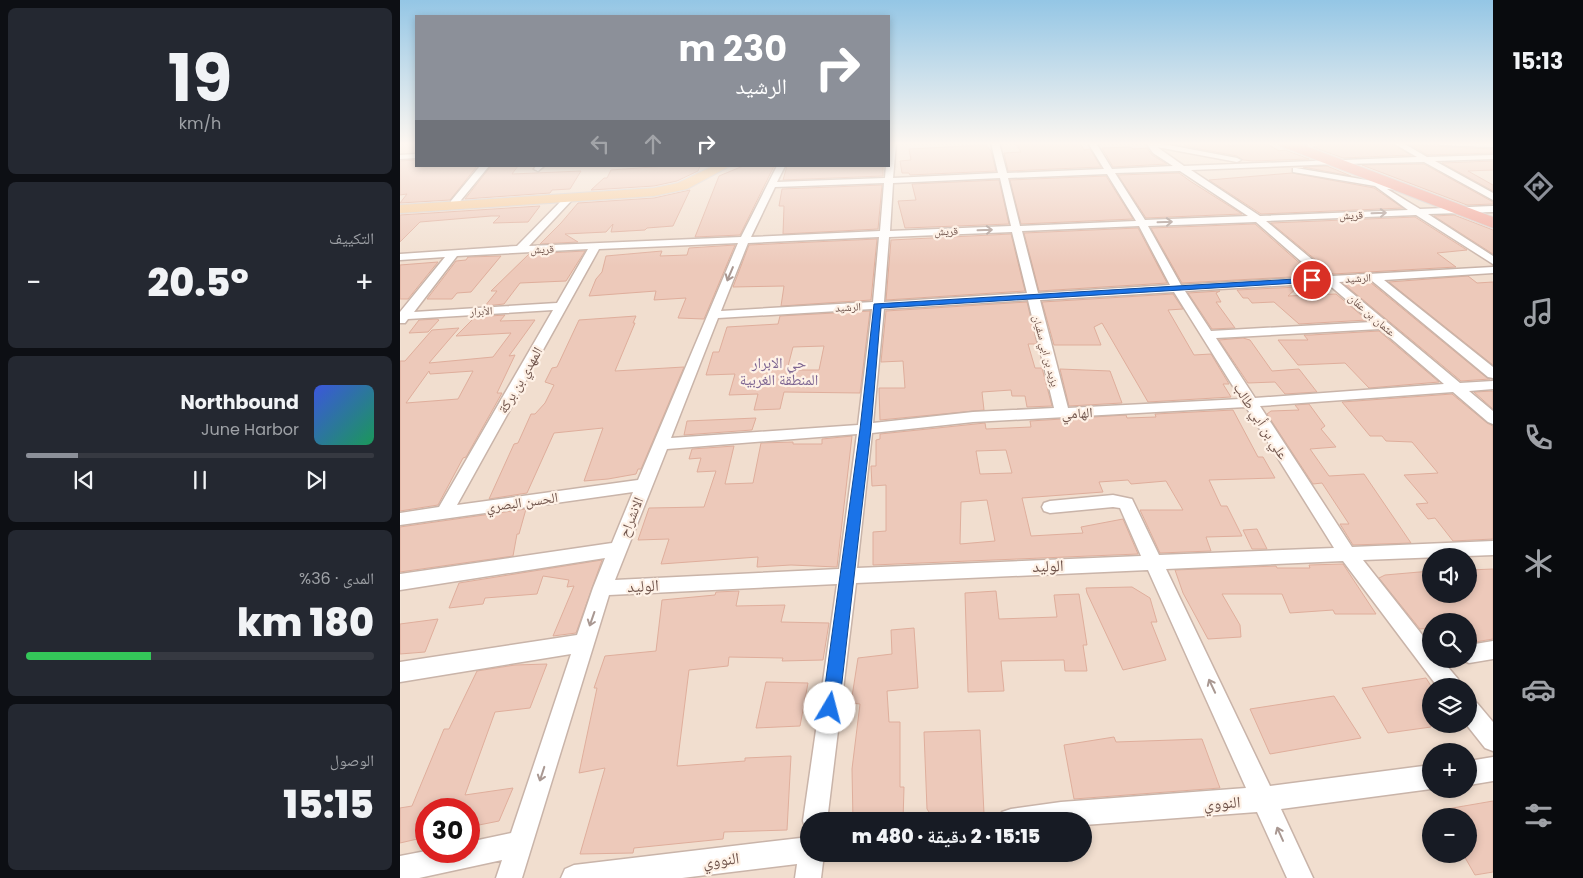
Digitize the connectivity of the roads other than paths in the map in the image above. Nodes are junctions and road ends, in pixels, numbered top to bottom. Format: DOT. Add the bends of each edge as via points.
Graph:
graph roads {
  1 [pos="470,184"];
  2 [pos="676,184"];
  3 [pos="683,184"];
  4 [pos="802,184"];
  5 [pos="889,184"];
  6 [pos="1005,184"];
  7 [pos="1116,184"];
  8 [pos="1207,184"];
  9 [pos="1374,184"];
  10 [pos="1393,184"];
  11 [pos="1396,184"];
  12 [pos="1470,184"];
  13 [pos="772,185"];
  14 [pos="1403,188"];
  15 [pos="1493,197"];
  16 [pos="569,198"];
  17 [pos="454,203"];
  18 [pos="400,208"];
  19 [pos="1493,209"];
  20 [pos="1464,210"];
  21 [pos="1419,212"];
  22 [pos="1257,218"];
  23 [pos="1493,219"];
  24 [pos="1142,223"];
  25 [pos="1493,224"];
  26 [pos="1016,228"];
  27 [pos="884,234"];
  28 [pos="744,240"];
  29 [pos="595,246"];
  30 [pos="520,249"];
  31 [pos="453,254"];
  32 [pos="400,257"];
  33 [pos="1493,261"];
  34 [pos="1493,270"];
  35 [pos="1374,277"];
  36 [pos="1331,279"];
  37 [pos="1177,288"];
  38 [pos="1032,296"];
  39 [pos="877,305"];
  40 [pos="562,306"];
  41 [pos="713,315"];
  42 [pos="401,318"];
  43 [pos="1384,325"];
  44 [pos="1207,335"];
  45 [pos="1493,374"];
  46 [pos="1493,385"];
  47 [pos="1457,388"];
  48 [pos="1249,403"];
  49 [pos="1062,413"];
  50 [pos="1493,419"];
  51 [pos="865,429"];
  52 [pos="660,444"];
  53 [pos="644,486"];
  54 [pos="1050,506"];
  55 [pos="444,513"];
  56 [pos="400,519"];
  57 [pos="1493,548"];
  58 [pos="618,549"];
  59 [pos="1348,555"];
  60 [pos="1154,562"];
  61 [pos="848,576"];
  62 [pos="400,582"];
  63 [pos="602,588"];
  64 [pos="584,643"];
  65 [pos="1422,644"];
  66 [pos="1493,650"];
  67 [pos="1477,653"];
  68 [pos="400,672"];
  69 [pos="1477,720"];
  70 [pos="1493,740"];
  71 [pos="1493,769"];
  72 [pos="1477,771"];
  73 [pos="1422,779"];
  74 [pos="1265,799"];
  75 [pos="816,812"];
  76 [pos="1088,812"];
  77 [pos="519,844"];
  78 [pos="800,851"];
  79 [pos="809,862"];
  80 [pos="400,868"];
  81 [pos="509,878"];
  82 [pos="574,878"];
  83 [pos="808,878"];
  84 [pos="1300,878"];
  1 -- 17 [label="street"];
  2 -- 17 [label="main road" via="648,190"];
  3 -- 16 [label="main road" via="643,193"];
  4 -- 13 [label="street"];
  5 -- 27 [label="street"];
  6 -- 26 [label="street, يزيد بن ابي سفيان"];
  7 -- 24 [label="street, علي بن أبي طالب"];
  8 -- 22 [label="street, عثمان بن عفان"];
  9 -- 14 [label="street"];
  9 -- 21 [label="street"];
  10 -- 14 [label="highway"];
  11 -- 20 [label="highway"];
  12 -- 15 [label="street"];
  13 -- 28 [label="street, الانشراح"];
  14 -- 20 [label="highway"];
  16 -- 18 [label="main road"];
  16 -- 30 [label="street"];
  17 -- 18 [label="main road"];
  19 -- 20 [label="street, قريش"];
  20 -- 21 [label="street, قريش"];
  20 -- 23 [label="highway"];
  20 -- 25 [label="highway"];
  22 -- 21 [label="street, قريش, one-way"];
  21 -- 33 [label="street"];
  24 -- 22 [label="street, قريش, one-way"];
  22 -- 36 [label="street, عثمان بن عفان"];
  24 -- 26 [label="street, قريش"];
  24 -- 37 [label="street, علي بن أبي طالب"];
  27 -- 26 [label="street, قريش, one-way"];
  26 -- 38 [label="street, يزيد بن ابي سفيان"];
  27 -- 28 [label="street, قريش"];
  27 -- 39 [label="street"];
  28 -- 29 [label="street, قريش"];
  28 -- 41 [label="street, الانشراح, one-way"];
  29 -- 30 [label="street, قريش"];
  29 -- 40 [label="street, المهدي بن بركة"];
  30 -- 31 [label="street, قريش"];
  31 -- 32 [label="street, قريش"];
  31 -- 42 [label="street"];
  34 -- 35 [label="street, الرشيد"];
  35 -- 36 [label="street, الرشيد"];
  35 -- 45 [label="street"];
  36 -- 37 [label="street, الرشيد"];
  36 -- 43 [label="street, عثمان بن عفان"];
  37 -- 38 [label="street, الرشيد"];
  37 -- 44 [label="street, علي بن أبي طالب"];
  38 -- 39 [label="street, الرشيد"];
  38 -- 49 [label="street, يزيد بن ابي سفيان"];
  39 -- 41 [label="street, الرشيد"];
  39 -- 51 [label="street"];
  40 -- 42 [label="street, الأبرار"];
  40 -- 55 [label="street, المهدي بن بركة"];
  41 -- 52 [label="street, الانشراح"];
  43 -- 44 [label="street"];
  43 -- 47 [label="street, عثمان بن عفان"];
  44 -- 48 [label="street, علي بن أبي طالب"];
  46 -- 47 [label="street, الهامي"];
  47 -- 48 [label="street, الهامي"];
  47 -- 50 [label="street, عثمان بن عفان"];
  48 -- 49 [label="street, الهامي"];
  48 -- 59 [label="street, علي بن أبي طالب"];
  49 -- 51 [label="street, الهامي" via="973,417"];
  51 -- 52 [label="street, الهامي"];
  51 -- 61 [label="street"];
  52 -- 53 [label="street, الانشراح"];
  53 -- 55 [label="street, الحسن البصري"];
  53 -- 58 [label="street, الانشراح"];
  54 -- 60 [label="street" via="1113,501 1126,503"];
  55 -- 56 [label="street, الحسن البصري"];
  57 -- 59 [label="street, الوليد"];
  58 -- 62 [label="street"];
  58 -- 63 [label="street, الانشراح"];
  59 -- 60 [label="street, الوليد"];
  59 -- 65 [label="street, علي بن أبي طالب"];
  60 -- 61 [label="street, الوليد"];
  74 -- 60 [label="street, one-way"];
  61 -- 63 [label="street, الوليد"];
  61 -- 75 [label="street"];
  63 -- 64 [label="street, الانشراح, one-way"];
  64 -- 68 [label="street"];
  64 -- 77 [label="street, الانشراح, one-way"];
  66 -- 67 [label="street"];
  69 -- 70 [label="street"];
  71 -- 72 [label="street"];
  73 -- 74 [label="street, النووي"];
  74 -- 76 [label="street, النووي"];
  84 -- 74 [label="street, one-way"];
  77 -- 80 [label="street"];
  77 -- 81 [label="street, الانشراح"];
  78 -- 82 [label="street, النووي"];
  79 -- 83 [label="street"];
}
